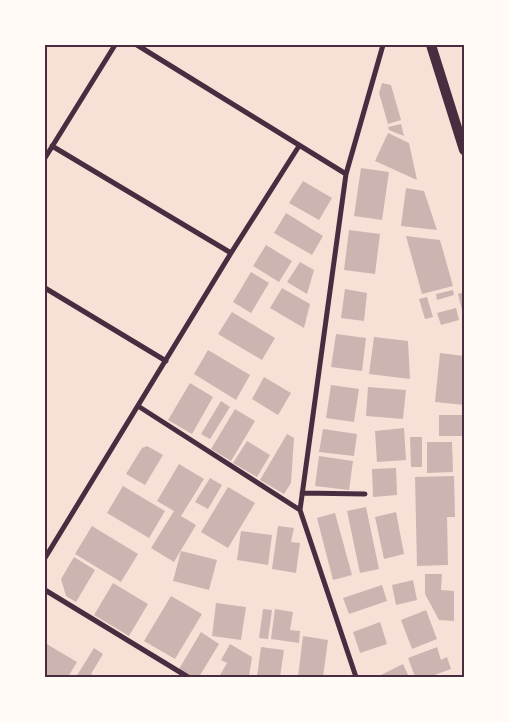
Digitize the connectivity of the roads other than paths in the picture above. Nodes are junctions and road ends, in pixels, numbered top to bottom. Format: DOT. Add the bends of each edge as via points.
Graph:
graph roads {
  1 [pos="115,45"];
  2 [pos="137,45"];
  3 [pos="383,45"];
  4 [pos="431,45"];
  5 [pos="52,146"];
  6 [pos="299,146"];
  7 [pos="464,150"];
  8 [pos="45,158"];
  9 [pos="346,174"];
  10 [pos="231,253"];
  11 [pos="45,288"];
  12 [pos="166,361"];
  13 [pos="138,406"];
  14 [pos="302,493"];
  15 [pos="364,494"];
  16 [pos="300,510"];
  17 [pos="45,558"];
  18 [pos="45,590"];
  19 [pos="188,677"];
  20 [pos="356,677"];
  1 -- 5 [label="street"];
  2 -- 6 [label="street"];
  3 -- 9 [label="street"];
  4 -- 7 [label="main road"];
  5 -- 8 [label="street"];
  5 -- 10 [label="street"];
  6 -- 9 [label="street"];
  6 -- 10 [label="street"];
  9 -- 14 [label="street"];
  10 -- 12 [label="street"];
  11 -- 12 [label="street"];
  12 -- 13 [label="street"];
  13 -- 16 [label="street"];
  13 -- 17 [label="street"];
  14 -- 15 [label="street"];
  14 -- 16 [label="street"];
  16 -- 20 [label="street"];
  18 -- 19 [label="street"];
}
